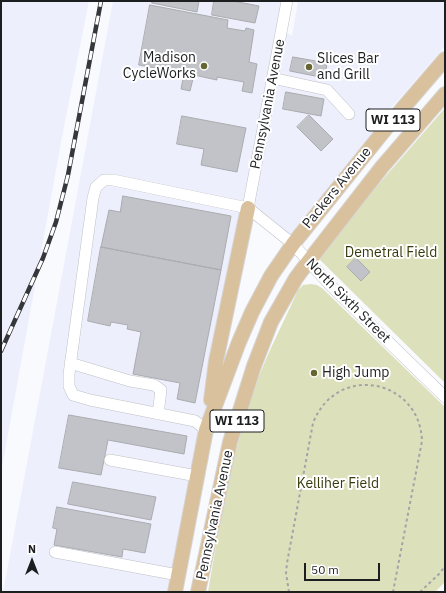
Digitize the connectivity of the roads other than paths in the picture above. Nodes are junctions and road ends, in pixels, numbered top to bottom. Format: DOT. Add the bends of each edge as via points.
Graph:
graph roads {
  1 [pos="287,1"];
  2 [pos="445,59"];
  3 [pos="272,78"];
  4 [pos="445,94"];
  5 [pos="350,114"];
  6 [pos="248,208"];
  7 [pos="292,244"];
  8 [pos="308,262"];
  9 [pos="70,363"];
  10 [pos="445,397"];
  11 [pos="158,414"];
  12 [pos="206,430"];
  13 [pos="110,460"];
  14 [pos="197,476"];
  15 [pos="55,552"];
  16 [pos="178,575"];
  17 [pos="175,592"];
  18 [pos="198,592"];
  1 -- 3 [label="street, Pennsylvania Avenue"];
  2 -- 7 [label="main road, Packers Avenue / WI 113"];
  3 -- 5 [label="street" via="327,90"];
  3 -- 6 [label="street, Pennsylvania Avenue"];
  4 -- 8 [label="main road, Packers Avenue / WI 113" via="382,167"];
  6 -- 7 [label="street, North Sixth Street"];
  6 -- 9 [label="street" via="104,180 96,187"];
  6 -- 12 [label="main road" via="216,361"];
  7 -- 8 [label="street, North Sixth Street"];
  7 -- 12 [label="main road, Pennsylvania Avenue / WI 113" via="252,312"];
  8 -- 10 [label="street, North Sixth Street"];
  8 -- 18 [label="main road, Pennsylvania Avenue / WI 113" via="271,322 254,366 230,442"];
  9 -- 11 [label="street" via="130,381 154,385 161,390"];
  9 -- 11 [label="street" via="69,386 73,395"];
  11 -- 12 [label="street" via="195,421"];
  12 -- 14 [label="main road, Pennsylvania Avenue / WI 113"];
  13 -- 14 [label="street"];
  14 -- 16 [label="main road, Pennsylvania Avenue / WI 113"];
  15 -- 16 [label="street"];
  16 -- 17 [label="main road, Pennsylvania Avenue / WI 113"];
}
